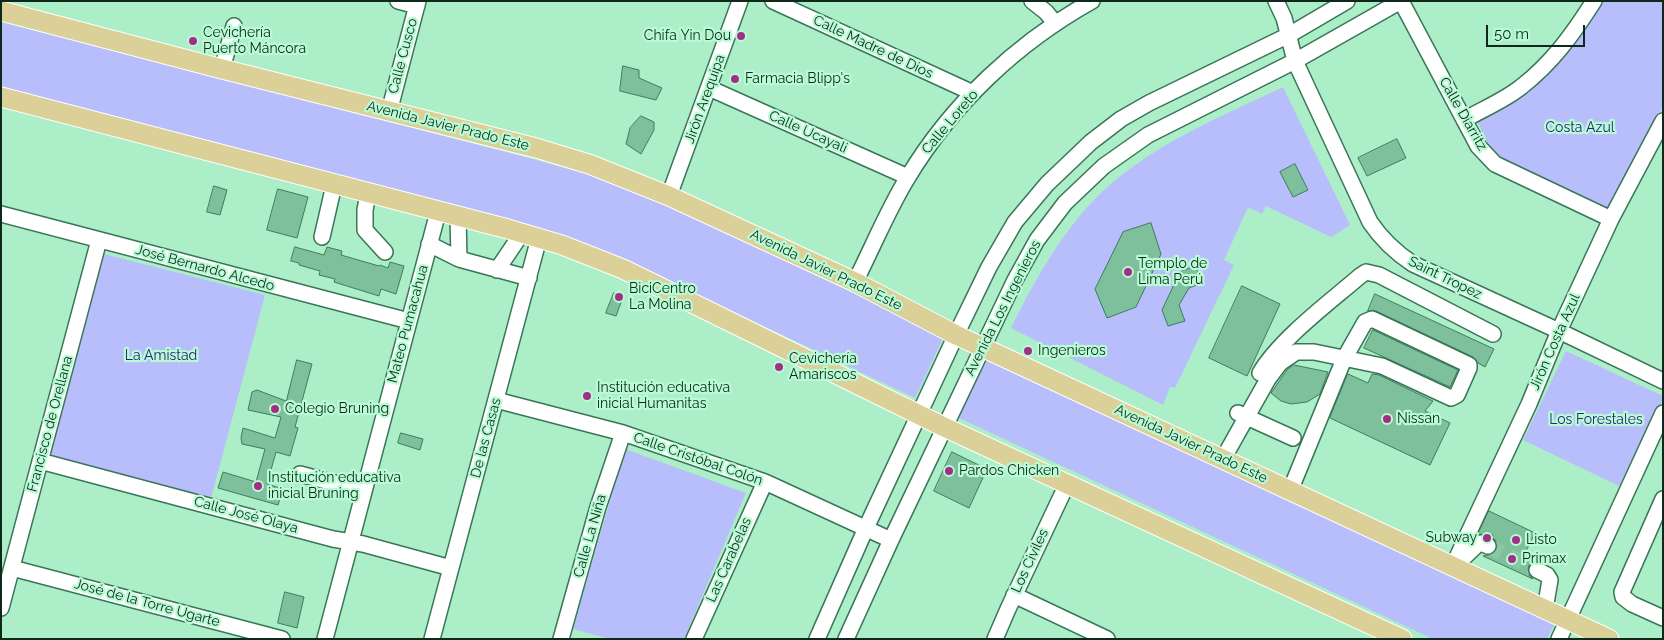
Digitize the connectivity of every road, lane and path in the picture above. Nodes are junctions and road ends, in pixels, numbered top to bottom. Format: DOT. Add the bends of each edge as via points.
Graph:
graph roads {
  1 [pos="398,1"];
  2 [pos="740,1"];
  3 [pos="773,1"];
  4 [pos="1032,1"];
  5 [pos="1092,1"];
  6 [pos="1276,1"];
  7 [pos="1347,1"];
  8 [pos="1401,1"];
  9 [pos="1594,1"];
  10 [pos="417,4"];
  11 [pos="1,11"];
  12 [pos="1055,23"];
  13 [pos="234,26"];
  14 [pos="1289,34"];
  15 [pos="1295,61"];
  16 [pos="222,69"];
  17 [pos="709,88"];
  18 [pos="972,93"];
  19 [pos="1,97"];
  20 [pos="388,112"];
  21 [pos="1464,120"];
  22 [pos="1663,122"];
  23 [pos="908,177"];
  24 [pos="334,185"];
  25 [pos="368,194"];
  26 [pos="669,196"];
  27 [pos="438,212"];
  28 [pos="1,214"];
  29 [pos="458,216"];
  30 [pos="1611,218"];
  31 [pos="530,235"];
  32 [pos="322,237"];
  33 [pos="99,240"];
  34 [pos="429,244"];
  35 [pos="385,252"];
  36 [pos="459,259"];
  37 [pos="496,270"];
  38 [pos="529,278"];
  39 [pos="855,282"];
  40 [pos="409,321"];
  41 [pos="1559,331"];
  42 [pos="1493,334"];
  43 [pos="956,335"];
  44 [pos="982,347"];
  45 [pos="1344,358"];
  46 [pos="1663,381"];
  47 [pos="496,400"];
  48 [pos="1663,413"];
  49 [pos="919,414"];
  50 [pos="1242,414"];
  51 [pos="944,427"];
  52 [pos="623,433"];
  53 [pos="1293,438"];
  54 [pos="1219,457"];
  55 [pos="40,461"];
  56 [pos="300,474"];
  57 [pos="765,482"];
  58 [pos="1067,484"];
  59 [pos="1290,490"];
  60 [pos="364,491"];
  61 [pos="1663,498"];
  62 [pos="1658,522"];
  63 [pos="866,528"];
  64 [pos="891,540"];
  65 [pos="350,542"];
  66 [pos="1488,546"];
  67 [pos="1454,566"];
  68 [pos="12,568"];
  69 [pos="451,568"];
  70 [pos="1537,570"];
  71 [pos="1014,595"];
  72 [pos="1,608"];
  73 [pos="1545,609"];
  74 [pos="1663,618"];
  75 [pos="1568,620"];
  76 [pos="282,639"];
  77 [pos="325,639"];
  78 [pos="432,639"];
  79 [pos="561,639"];
  80 [pos="694,639"];
  81 [pos="817,639"];
  82 [pos="846,639"];
  83 [pos="995,639"];
  84 [pos="1107,639"];
  85 [pos="1402,639"];
  86 [pos="1559,639"];
  87 [pos="1610,639"];
  1 -- 10 [label="street"];
  2 -- 17 [label="street, Jirón Arequipa"];
  3 -- 18 [label="street, Calle Madre de Dios"];
  4 -- 12 [label="street"];
  5 -- 12 [label="street, Calle Loreto"];
  6 -- 14 [label="street, Saint Tropez"];
  7 -- 14 [label="street, Avenida Los Ingenieros"];
  8 -- 15 [label="street, Avenida Los Ingenieros"];
  8 -- 21 [label="street, Calle Diarritz"];
  9 -- 21 [label="street" via="1552,60 1520,88"];
  10 -- 20 [label="street, Calle Cusco"];
  11 -- 16 [label="main road, Avenida Javier Prado Este"];
  12 -- 18 [label="street, Calle Loreto"];
  13 -- 16 [label="street"];
  14 -- 15 [label="street, Saint Tropez"];
  14 -- 43 [label="street, Avenida Los Ingenieros" via="1149,103 1090,142 1047,184 1015,222"];
  15 -- 41 [label="street, Saint Tropez" via="1380,238 1413,264"];
  15 -- 44 [label="street, Avenida Los Ingenieros" via="1148,135 1104,166 1065,203 1037,240"];
  16 -- 20 [label="main road, Avenida Javier Prado Este"];
  17 -- 23 [label="street, Calle Ucayali"];
  17 -- 26 [label="street, Jirón Arequipa"];
  18 -- 23 [label="street, Calle Loreto" via="936,136"];
  19 -- 24 [label="main road"];
  20 -- 26 [label="main road, Avenida Javier Prado Este" via="562,156"];
  21 -- 30 [label="street, Calle Diarritz" via="1478,146 1495,164"];
  22 -- 30 [label="street, Jirón Costa Azul"];
  23 -- 39 [label="street, Calle Loreto"];
  24 -- 25 [label="main road"];
  24 -- 32 [label="street"];
  25 -- 27 [label="main road"];
  25 -- 35 [label="street" via="365,230"];
  26 -- 39 [label="main road, Avenida Javier Prado Este"];
  27 -- 29 [label="main road"];
  27 -- 34 [label="street, Mateo Pumacahua"];
  28 -- 33 [label="street, José Bernardo Alcedo"];
  29 -- 31 [label="main road"];
  29 -- 36 [label="street"];
  30 -- 41 [label="street, Jirón Costa Azul"];
  31 -- 37 [label="street"];
  31 -- 38 [label="street, De las Casas"];
  31 -- 49 [label="main road" via="623,269"];
  33 -- 40 [label="street, José Bernardo Alcedo"];
  33 -- 55 [label="street, Francisco de Orellana"];
  34 -- 36 [label="street"];
  34 -- 40 [label="street, Mateo Pumacahua"];
  36 -- 37 [label="street"];
  37 -- 38 [label="street"];
  38 -- 47 [label="street, De las Casas"];
  39 -- 43 [label="main road, Avenida Javier Prado Este"];
  40 -- 60 [label="street, Mateo Pumacahua"];
  41 -- 46 [label="street, Saint Tropez"];
  41 -- 67 [label="street, Jirón Costa Azul"];
  42 -- 50 [label="street" via="1379,275 1366,272 1275,352 1262,370"];
  43 -- 44 [label="main road, Avenida Javier Prado Este"];
  43 -- 49 [label="street, Avenida Los Ingenieros"];
  44 -- 51 [label="street, Avenida Los Ingenieros"];
  44 -- 54 [label="main road, Avenida Javier Prado Este"];
  45 -- 45 [label="street" via="1382,366 1451,398 1457,395 1469,368 1466,363 1372,319 1365,322"];
  45 -- 50 [label="street" via="1296,352 1280,363"];
  45 -- 59 [label="street"];
  47 -- 52 [label="street, Calle Cristóbal Colón"];
  47 -- 69 [label="street, De las Casas"];
  48 -- 75 [label="street"];
  49 -- 51 [label="main road"];
  49 -- 63 [label="street, Avenida Los Ingenieros"];
  50 -- 53 [label="street"];
  50 -- 54 [label="street"];
  51 -- 58 [label="main road"];
  51 -- 64 [label="street, Avenida Los Ingenieros"];
  52 -- 57 [label="street, Calle Cristóbal Colón"];
  52 -- 79 [label="street, Calle La Niña" via="598,507"];
  54 -- 59 [label="main road, Avenida Javier Prado Este"];
  55 -- 65 [label="street, Calle José Olaya"];
  55 -- 68 [label="street, Francisco de Orellana"];
  56 -- 60 [label="street"];
  57 -- 63 [label="street, Calle Cristóbal Colón"];
  57 -- 80 [label="street, Las Carabelas"];
  58 -- 71 [label="street, Los Civiles"];
  58 -- 85 [label="main road"];
  59 -- 67 [label="main road, Avenida Javier Prado Este"];
  60 -- 65 [label="street, Mateo Pumacahua"];
  61 -- 62 [label="street"];
  62 -- 74 [label="street" via="1622,592 1625,600"];
  63 -- 64 [label="street, Calle Cristóbal Colón"];
  63 -- 81 [label="street, Avenida Los Ingenieros"];
  64 -- 82 [label="street, Avenida Los Ingenieros"];
  65 -- 69 [label="street, Calle José Olaya"];
  65 -- 77 [label="street, Mateo Pumacahua"];
  66 -- 67 [label="street" via="1478,544"];
  67 -- 73 [label="main road, Avenida Javier Prado Este"];
  68 -- 72 [label="street, Francisco de Orellana"];
  68 -- 76 [label="street, José de la Torre Ugarte"];
  69 -- 78 [label="street, De las Casas"];
  70 -- 73 [label="street" via="1547,574 1550,580"];
  71 -- 83 [label="street, Los Civiles"];
  71 -- 84 [label="street"];
  73 -- 75 [label="main road, Avenida Javier Prado Este"];
  75 -- 86 [label="street"];
  75 -- 87 [label="main road, Avenida Javier Prado Este"];
}
